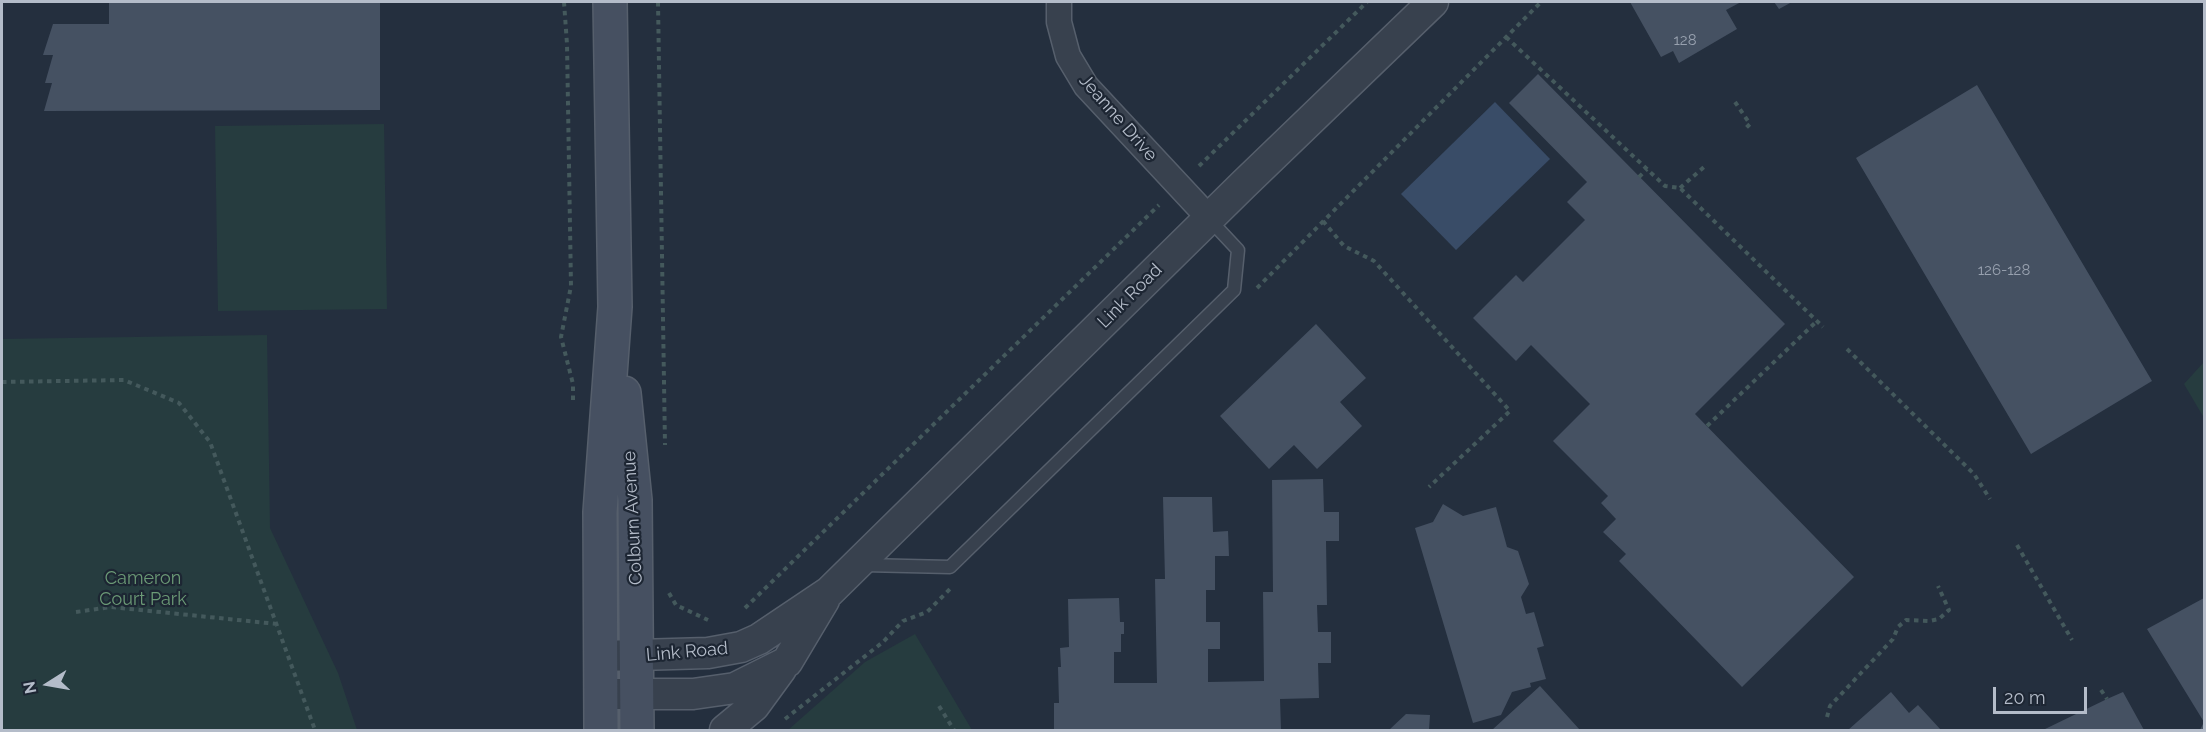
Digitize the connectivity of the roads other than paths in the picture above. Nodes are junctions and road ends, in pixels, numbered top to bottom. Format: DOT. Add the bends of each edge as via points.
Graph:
graph roads {
  1 [pos="610,2"];
  2 [pos="1059,2"];
  3 [pos="1433,2"];
  4 [pos="1209,219"];
  5 [pos="615,307"];
  6 [pos="857,564"];
  7 [pos="829,592"];
  8 [pos="602,656"];
  9 [pos="637,656"];
  10 [pos="787,662"];
  11 [pos="603,694"];
  12 [pos="637,694"];
  13 [pos="601,730"];
  14 [pos="637,730"];
  15 [pos="725,730"];
  1 -- 5 [label="main road, Colburn Avenue"];
  2 -- 4 [label="street, Jeanne Drive" via="1059,22 1068,56 1086,86"];
  3 -- 4 [label="street, Link Road"];
  4 -- 6 [label="street, Link Road"];
  4 -- 6 [label="lane" via="1238,250 1234,290 950,567"];
  5 -- 8 [label="main road, Colburn Avenue" via="600,512"];
  5 -- 9 [label="main road, Colburn Avenue" via="635,500"];
  6 -- 7 [label="street, Link Road"];
  7 -- 9 [label="street, Link Road" via="741,647 708,653"];
  7 -- 10 [label="street, Link Road"];
  8 -- 9 [label="street, Link Road"];
  8 -- 11 [label="main road, Colburn Avenue"];
  9 -- 12 [label="main road, Colburn Avenue"];
  10 -- 12 [label="street" via="735,688 693,694"];
  10 -- 15 [label="street, Link Road" via="754,706"];
  11 -- 12 [label="street"];
  11 -- 13 [label="main road, Colburn Avenue"];
  12 -- 14 [label="main road, Colburn Avenue"];
}
